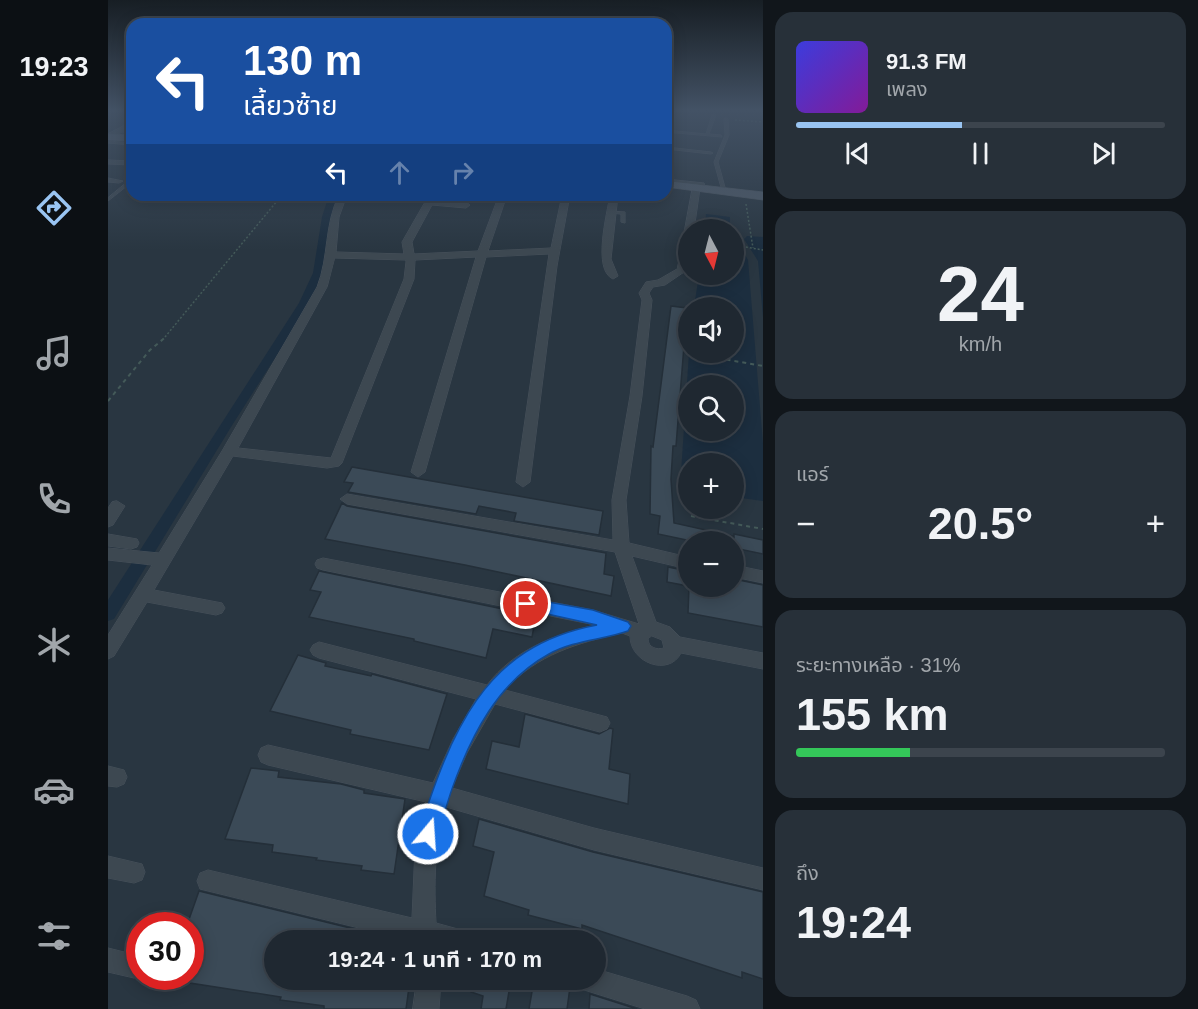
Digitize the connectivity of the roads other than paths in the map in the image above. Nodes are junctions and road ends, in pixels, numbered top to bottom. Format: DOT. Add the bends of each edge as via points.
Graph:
graph roads {
  1 [pos="718,156"];
  2 [pos="108,162"];
  3 [pos="126,163"];
  4 [pos="108,180"];
  5 [pos="119,181"];
  6 [pos="672,183"];
  7 [pos="126,185"];
  8 [pos="700,188"];
  9 [pos="724,191"];
  10 [pos="763,196"];
  11 [pos="108,200"];
  12 [pos="340,201"];
  13 [pos="429,201"];
  14 [pos="446,201"];
  15 [pos="501,201"];
  16 [pos="565,201"];
  17 [pos="613,201"];
  18 [pos="466,205"];
  19 [pos="612,212"];
  20 [pos="692,219"];
  21 [pos="622,222"];
  22 [pos="554,251"];
  23 [pos="482,254"];
  24 [pos="332,255"];
  25 [pos="410,257"];
  26 [pos="678,272"];
  27 [pos="613,276"];
  28 [pos="229,451"];
  29 [pos="418,472"];
  30 [pos="523,482"];
  31 [pos="347,499"];
  32 [pos="117,506"];
  33 [pos="108,521"];
  34 [pos="108,540"];
  35 [pos="131,543"];
  36 [pos="621,548"];
  37 [pos="108,554"];
  38 [pos="163,560"];
  39 [pos="678,561"];
  40 [pos="323,564"];
  41 [pos="744,573"];
  42 [pos="763,577"];
  43 [pos="142,594"];
  44 [pos="216,608"];
  45 [pos="638,629"];
  46 [pos="674,644"];
  47 [pos="319,650"];
  48 [pos="108,651"];
  49 [pos="763,661"];
  50 [pos="489,694"];
  51 [pos="600,723"];
  52 [pos="268,755"];
  53 [pos="441,795"];
  54 [pos="108,867"];
  55 [pos="134,872"];
  56 [pos="763,879"];
  57 [pos="208,881"];
  58 [pos="401,930"];
  59 [pos="424,930"];
  60 [pos="108,960"];
  61 [pos="126,964"];
  62 [pos="606,985"];
  63 [pos="428,990"];
  64 [pos="426,1009"];
  65 [pos="687,1009"];
  1 -- 9 [label="lane" via="716,162"];
  2 -- 3 [label="street"];
  4 -- 5 [label="street"];
  6 -- 8 [label="main road"];
  7 -- 11 [label="lane"];
  8 -- 9 [label="main road"];
  8 -- 20 [label="street"];
  9 -- 10 [label="main road"];
  12 -- 24 [label="street"];
  13 -- 25 [label="street" via="407,242"];
  14 -- 18 [label="street"];
  15 -- 23 [label="street"];
  16 -- 22 [label="street"];
  17 -- 19 [label="street"];
  19 -- 21 [label="lane" via="623,213"];
  19 -- 27 [label="street" via="606,259"];
  22 -- 23 [label="street"];
  22 -- 30 [label="street"];
  23 -- 25 [label="street"];
  23 -- 29 [label="street"];
  24 -- 25 [label="street"];
  24 -- 28 [label="street" via="322,287"];
  25 -- 28 [label="street" via="409,279 334,463"];
  26 -- 36 [label="street" via="661,283 656,297 647,300 619,500"];
  28 -- 38 [label="street"];
  31 -- 36 [label="street"];
  32 -- 33 [label="street"];
  34 -- 35 [label="street"];
  36 -- 39 [label="street"];
  36 -- 45 [label="street"];
  37 -- 38 [label="street"];
  38 -- 43 [label="street"];
  40 -- 45 [label="street"];
  41 -- 42 [label="street"];
  43 -- 44 [label="street"];
  43 -- 48 [label="street"];
  45 -- 46 [label="street" via="665,632"];
  45 -- 46 [label="street" via="641,649 652,656 668,656"];
  45 -- 50 [label="street" via="589,633 545,648 513,669"];
  46 -- 49 [label="street"];
  47 -- 50 [label="street"];
  50 -- 51 [label="street"];
  50 -- 53 [label="street" via="467,733"];
  52 -- 53 [label="street"];
  53 -- 56 [label="street" via="594,839"];
  53 -- 59 [label="street" via="428,834"];
  54 -- 55 [label="street"];
  57 -- 58 [label="street"];
  60 -- 61 [label="street"];
  62 -- 65 [label="street"];
  63 -- 64 [label="street"];
}
